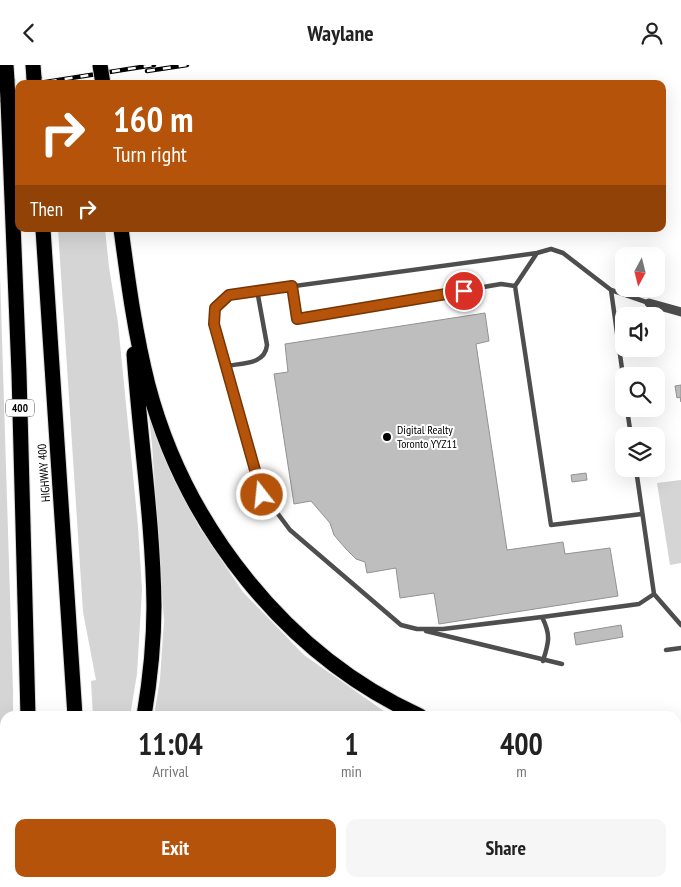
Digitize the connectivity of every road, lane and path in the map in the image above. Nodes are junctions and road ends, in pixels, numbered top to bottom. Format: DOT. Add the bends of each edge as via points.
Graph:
graph roads {
  1 [pos="6,65"];
  2 [pos="100,65"];
  3 [pos="102,80"];
  4 [pos="43,232"];
  5 [pos="121,232"];
  6 [pos="537,253"];
  7 [pos="292,286"];
  8 [pos="515,286"];
  9 [pos="257,290"];
  10 [pos="129,291"];
  11 [pos="611,291"];
  12 [pos="649,303"];
  13 [pos="681,313"];
  14 [pos="226,366"];
  15 [pos="622,367"];
  16 [pos="637,477"];
  17 [pos="642,515"];
  18 [pos="654,594"];
  19 [pos="542,617"];
  20 [pos="681,625"];
  21 [pos="417,629"];
  22 [pos="681,648"];
  23 [pos="666,650"];
  24 [pos="543,661"];
  25 [pos="562,664"];
  26 [pos="28,711"];
  27 [pos="75,711"];
  28 [pos="145,711"];
  29 [pos="410,711"];
  1 -- 26 [label="highway, HIGHWAY 400 / 400, bridge" via="19,373"];
  2 -- 3 [label="highway, bridge"];
  4 -- 27 [label="highway, HIGHWAY 400"];
  5 -- 10 [label="highway"];
  6 -- 7 [label="lane"];
  6 -- 8 [label="lane"];
  6 -- 11 [label="lane" via="551,249 563,253"];
  7 -- 8 [label="lane" via="297,319 501,284"];
  7 -- 9 [label="lane"];
  8 -- 17 [label="lane" via="551,525"];
  9 -- 14 [label="lane" via="266,353 260,359"];
  9 -- 14 [label="lane" via="229,295 215,308 214,324"];
  10 -- 28 [label="highway" via="154,607 152,658"];
  10 -- 29 [label="highway" via="149,386 162,428 183,477 230,557 264,601 300,637 345,673"];
  11 -- 12 [label="lane"];
  11 -- 15 [label="lane"];
  12 -- 13 [label="street"];
  14 -- 21 [label="lane" via="262,495 290,530 401,625"];
  16 -- 17 [label="lane"];
  17 -- 18 [label="lane"];
  18 -- 19 [label="lane" via="639,604"];
  18 -- 20 [label="lane"];
  19 -- 21 [label="lane"];
  19 -- 24 [label="lane" via="549,641"];
  21 -- 24 [label="lane"];
  22 -- 23 [label="lane"];
  24 -- 25 [label="lane"];
}
